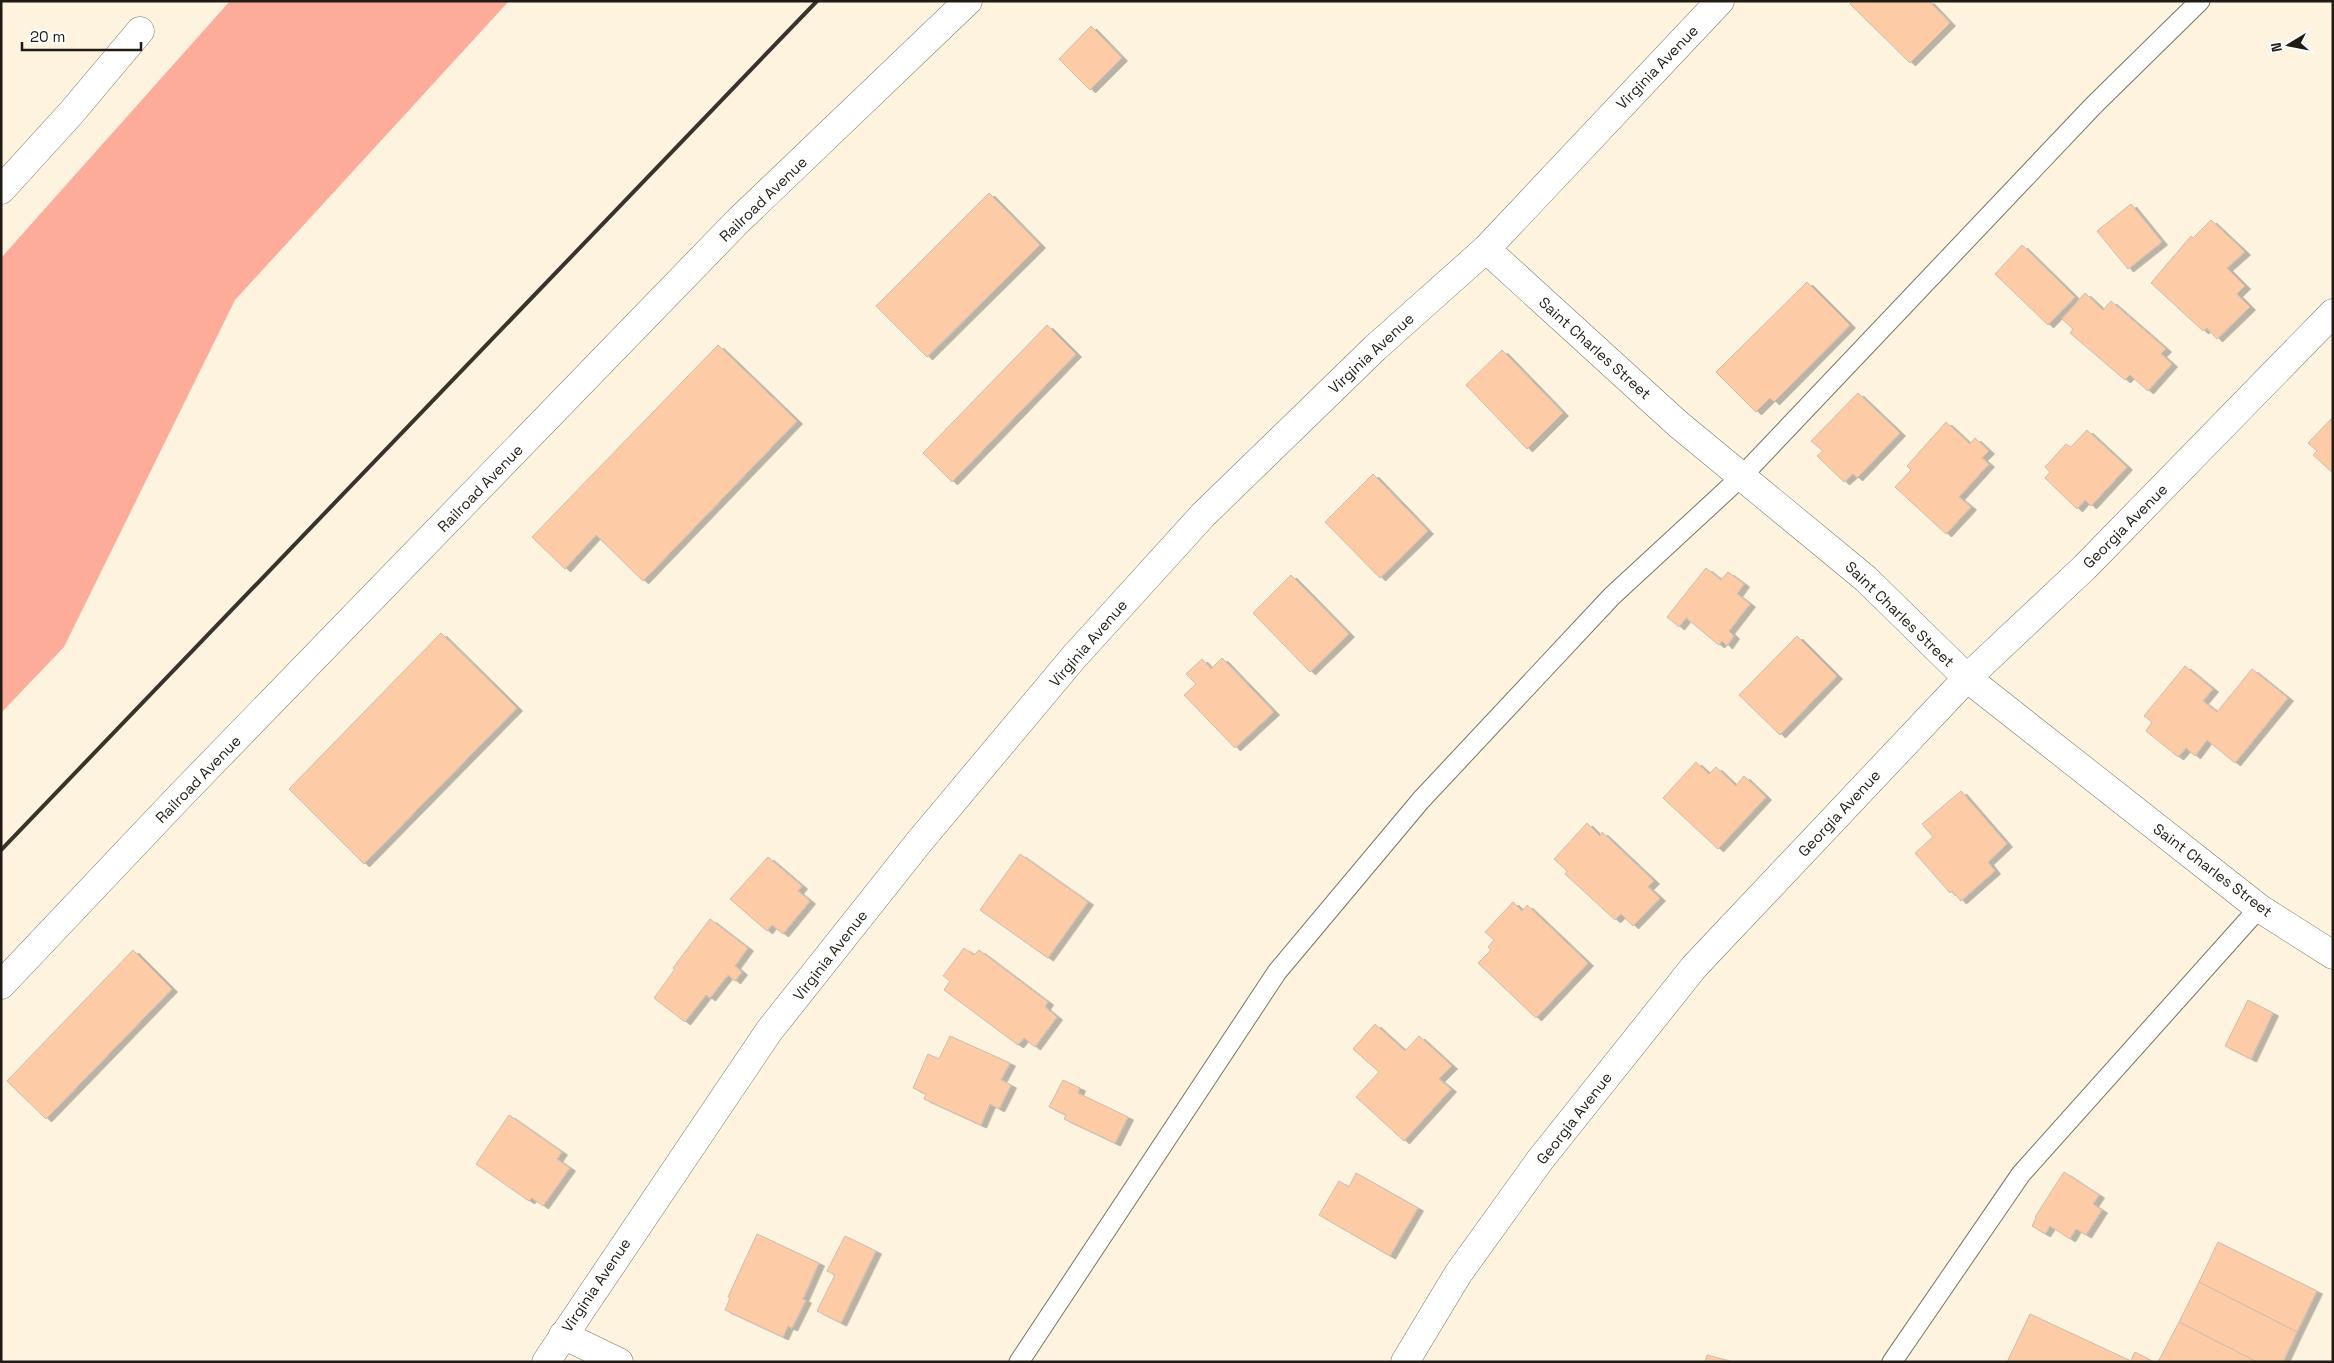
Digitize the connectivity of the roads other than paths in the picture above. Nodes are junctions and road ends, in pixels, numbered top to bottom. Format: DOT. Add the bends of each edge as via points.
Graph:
graph roads {
  1 [pos="968,1"];
  2 [pos="1720,1"];
  3 [pos="2200,1"];
  4 [pos="140,31"];
  5 [pos="1,190"];
  6 [pos="1486,250"];
  7 [pos="2333,314"];
  8 [pos="1742,476"];
  9 [pos="1966,678"];
  10 [pos="2259,908"];
  11 [pos="2333,955"];
  12 [pos="1,985"];
  13 [pos="563,1335"];
  14 [pos="546,1362"];
  15 [pos="618,1362"];
  16 [pos="1019,1362"];
  17 [pos="1405,1362"];
  18 [pos="1892,1362"];
  1 -- 12 [label="street, Railroad Avenue" via="738,221"];
  2 -- 6 [label="street, Virginia Avenue"];
  3 -- 8 [label="lane" via="2094,105"];
  4 -- 5 [label="street"];
  6 -- 8 [label="street, Saint Charles Street" via="1678,424"];
  6 -- 13 [label="street, Virginia Avenue" via="1375,348 1203,515 1074,657 919,842 769,1031"];
  7 -- 9 [label="street, Georgia Avenue" via="2084,567"];
  8 -- 9 [label="street, Saint Charles Street" via="1866,579"];
  8 -- 16 [label="lane" via="1612,596 1428,792 1277,972"];
  9 -- 10 [label="street, Saint Charles Street"];
  9 -- 17 [label="street, Georgia Avenue" via="1694,967 1540,1160 1458,1274"];
  10 -- 11 [label="street, Saint Charles Street"];
  10 -- 18 [label="lane" via="2021,1174"];
  13 -- 14 [label="street, Virginia Avenue"];
  13 -- 15 [label="street"];
}
